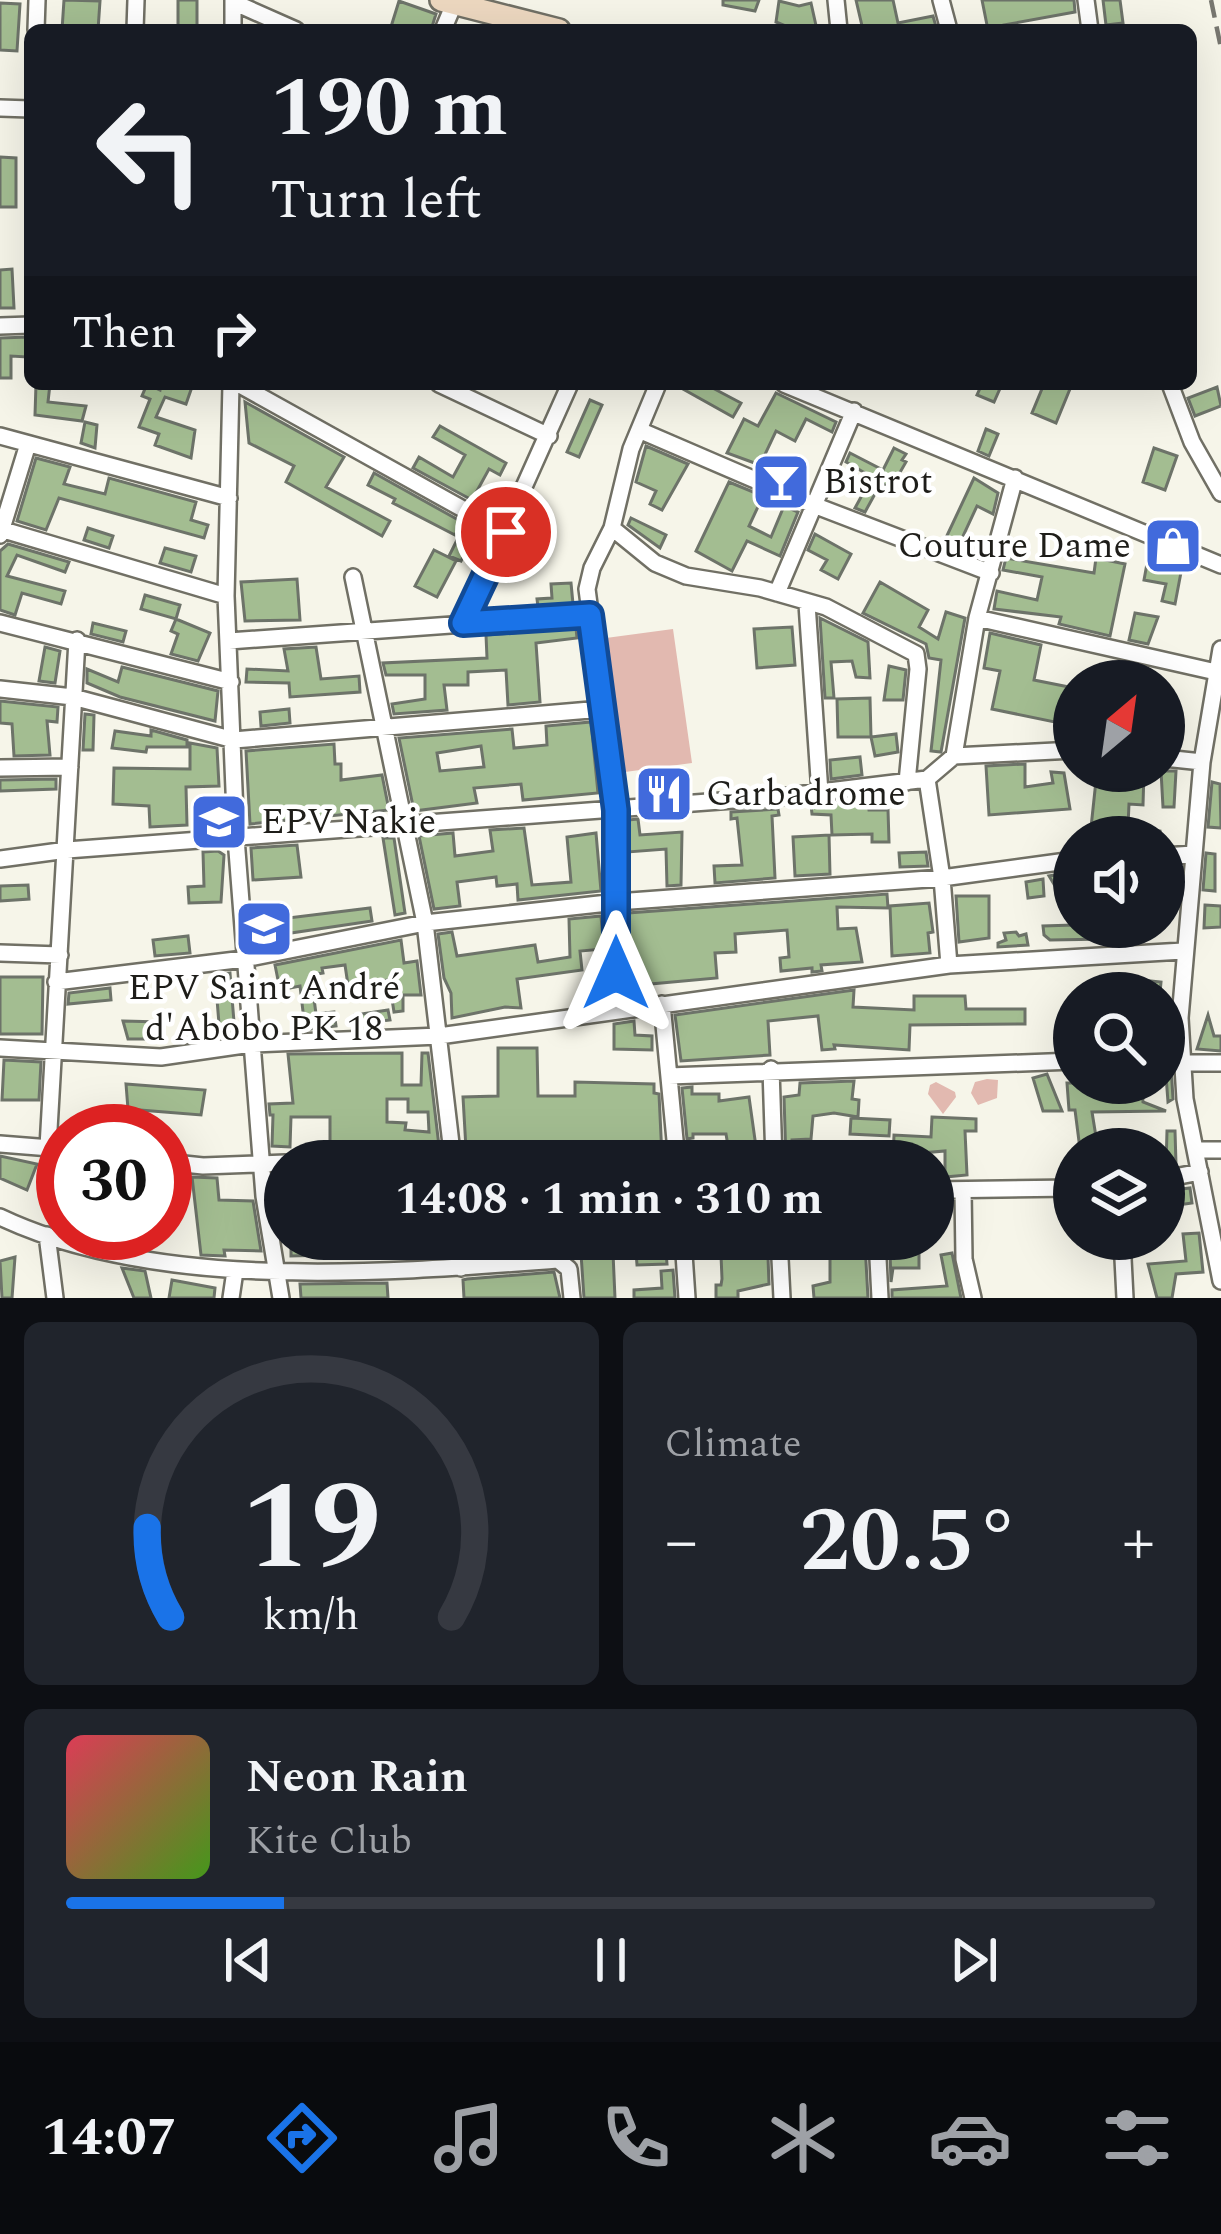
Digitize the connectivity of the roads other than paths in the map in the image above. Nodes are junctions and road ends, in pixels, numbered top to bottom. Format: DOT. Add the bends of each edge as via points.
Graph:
graph roads {
  1 [pos="233,1"];
  2 [pos="447,2"];
  3 [pos="283,24"];
  4 [pos="535,24"];
  5 [pos="235,390"];
  6 [pos="246,390"];
  7 [pos="453,390"];
  8 [pos="568,390"];
  9 [pos="656,390"];
  10 [pos="801,390"];
  11 [pos="1172,390"];
  12 [pos="854,411"];
  13 [pos="639,430"];
  14 [pos="0,436"];
  15 [pos="549,436"];
  16 [pos="28,444"];
  17 [pos="1015,478"];
  18 [pos="1221,493"];
  19 [pos="230,497"];
  20 [pos="811,504"];
  21 [pos="612,528"];
  22 [pos="1,531"];
  23 [pos="506,532"];
  24 [pos="1221,565"];
  25 [pos="991,573"];
  26 [pos="353,577"];
  27 [pos="777,592"];
  28 [pos="226,596"];
  29 [pos="807,604"];
  30 [pos="590,615"];
  31 [pos="977,618"];
  32 [pos="0,622"];
  33 [pos="463,623"];
  34 [pos="363,630"];
  35 [pos="77,640"];
  36 [pos="229,641"];
  37 [pos="1221,649"];
  38 [pos="1216,672"];
  39 [pos="231,682"];
  40 [pos="0,689"];
  41 [pos="73,697"];
  42 [pos="602,709"];
  43 [pos="382,730"];
  44 [pos="234,740"];
  45 [pos="1053,751"];
  46 [pos="954,756"];
  47 [pos="1185,760"];
  48 [pos="1202,762"];
  49 [pos="70,767"];
  50 [pos="0,768"];
  51 [pos="927,779"];
  52 [pos="907,782"];
  53 [pos="820,793"];
  54 [pos="616,810"];
  55 [pos="402,825"];
  56 [pos="236,838"];
  57 [pos="67,850"];
  58 [pos="1193,854"];
  59 [pos="1185,855"];
  60 [pos="0,859"];
  61 [pos="1053,863"];
  62 [pos="943,878"];
  63 [pos="617,902"];
  64 [pos="425,923"];
  65 [pos="1183,951"];
  66 [pos="0,953"];
  67 [pos="60,955"];
  68 [pos="244,959"];
  69 [pos="949,965"];
  70 [pos="1182,972"];
  71 [pos="56,982"];
  72 [pos="662,1004"];
  73 [pos="616,1009"];
  74 [pos="439,1036"];
  75 [pos="251,1044"];
  76 [pos="0,1048"];
  77 [pos="53,1049"];
  78 [pos="1185,1056"];
  79 [pos="1053,1063"];
  80 [pos="1221,1064"];
  81 [pos="771,1069"];
  82 [pos="669,1076"];
  83 [pos="1185,1097"];
  84 [pos="55,1104"];
  85 [pos="451,1140"];
  86 [pos="675,1140"];
  87 [pos="773,1140"];
  88 [pos="0,1144"];
  89 [pos="36,1147"];
  90 [pos="1196,1150"];
  91 [pos="1221,1150"];
  92 [pos="262,1163"];
  93 [pos="192,1165"];
  94 [pos="1200,1172"];
  95 [pos="1185,1175"];
  96 [pos="1053,1188"];
  97 [pos="954,1190"];
  98 [pos="963,1190"];
  99 [pos="0,1217"];
  100 [pos="36,1231"];
  101 [pos="1217,1239"];
  102 [pos="50,1260"];
  103 [pos="155,1260"];
  104 [pos="460,1260"];
  105 [pos="684,1260"];
  106 [pos="780,1260"];
  107 [pos="879,1260"];
  108 [pos="1123,1260"];
  109 [pos="461,1268"];
  110 [pos="235,1270"];
  111 [pos="277,1272"];
  112 [pos="1221,1281"];
  113 [pos="55,1298"];
  114 [pos="231,1298"];
  115 [pos="281,1298"];
  116 [pos="572,1298"];
  117 [pos="686,1298"];
  118 [pos="782,1298"];
  119 [pos="880,1298"];
  120 [pos="973,1298"];
  121 [pos="1125,1298"];
  1 -- 3 [label="street"];
  2 -- 4 [label="street"];
  5 -- 19 [label="street"];
  6 -- 23 [label="street"];
  7 -- 15 [label="street"];
  8 -- 15 [label="street"];
  9 -- 13 [label="street"];
  10 -- 12 [label="street"];
  11 -- 18 [label="street"];
  12 -- 17 [label="street"];
  12 -- 20 [label="street"];
  13 -- 20 [label="street"];
  13 -- 21 [label="street"];
  14 -- 16 [label="street"];
  15 -- 23 [label="street"];
  16 -- 19 [label="street"];
  16 -- 22 [label="street"];
  17 -- 24 [label="street"];
  17 -- 25 [label="street"];
  19 -- 28 [label="street"];
  20 -- 25 [label="street"];
  20 -- 27 [label="street"];
  21 -- 27 [label="street" via="686,576"];
  21 -- 30 [label="street" via="588,578"];
  22 -- 28 [label="street"];
  23 -- 33 [label="street"];
  25 -- 31 [label="street"];
  26 -- 34 [label="street"];
  27 -- 29 [label="street"];
  28 -- 36 [label="street"];
  29 -- 52 [label="street" via="916,654"];
  29 -- 53 [label="street"];
  30 -- 33 [label="street"];
  30 -- 42 [label="street"];
  31 -- 38 [label="street"];
  31 -- 46 [label="street"];
  32 -- 35 [label="street"];
  33 -- 34 [label="street"];
  34 -- 36 [label="street"];
  34 -- 43 [label="street"];
  35 -- 39 [label="street"];
  35 -- 41 [label="street"];
  36 -- 39 [label="street"];
  37 -- 38 [label="street"];
  38 -- 48 [label="street"];
  39 -- 44 [label="street"];
  40 -- 41 [label="street"];
  41 -- 44 [label="street"];
  41 -- 49 [label="street"];
  42 -- 43 [label="street"];
  42 -- 54 [label="street"];
  43 -- 44 [label="street"];
  43 -- 55 [label="street"];
  44 -- 56 [label="street"];
  45 -- 46 [label="street"];
  46 -- 51 [label="street"];
  47 -- 48 [label="street"];
  48 -- 58 [label="street"];
  49 -- 50 [label="street"];
  49 -- 57 [label="street"];
  51 -- 52 [label="street"];
  51 -- 62 [label="street"];
  52 -- 53 [label="street"];
  53 -- 54 [label="street"];
  54 -- 55 [label="street"];
  54 -- 63 [label="street"];
  55 -- 56 [label="street"];
  55 -- 64 [label="street"];
  56 -- 57 [label="street"];
  56 -- 68 [label="street"];
  57 -- 60 [label="street"];
  57 -- 67 [label="street"];
  58 -- 59 [label="street"];
  58 -- 65 [label="street"];
  61 -- 62 [label="street"];
  62 -- 63 [label="street"];
  62 -- 69 [label="street"];
  63 -- 64 [label="street"];
  63 -- 73 [label="street"];
  64 -- 68 [label="street"];
  64 -- 74 [label="street"];
  65 -- 69 [label="street"];
  65 -- 70 [label="street"];
  66 -- 67 [label="street"];
  67 -- 71 [label="street"];
  68 -- 71 [label="street"];
  68 -- 75 [label="street"];
  69 -- 72 [label="street"];
  71 -- 77 [label="street"];
  72 -- 73 [label="street"];
  72 -- 82 [label="street"];
  73 -- 74 [label="street"];
  74 -- 75 [label="street"];
  74 -- 85 [label="street"];
  75 -- 77 [label="street" via="161,1057"];
  75 -- 92 [label="street"];
  76 -- 77 [label="street"];
  77 -- 84 [label="street"];
  78 -- 80 [label="street"];
  79 -- 81 [label="street"];
  81 -- 82 [label="street"];
  81 -- 87 [label="street"];
  82 -- 86 [label="street"];
  83 -- 90 [label="street"];
  88 -- 89 [label="street"];
  90 -- 91 [label="street"];
  90 -- 94 [label="street"];
  92 -- 93 [label="street"];
  92 -- 111 [label="street"];
  94 -- 95 [label="street"];
  94 -- 101 [label="street"];
  96 -- 98 [label="street"];
  97 -- 98 [label="street"];
  98 -- 120 [label="street"];
  99 -- 100 [label="street"];
  101 -- 112 [label="street"];
  102 -- 113 [label="street"];
  103 -- 110 [label="street"];
  104 -- 109 [label="street"];
  105 -- 117 [label="street"];
  106 -- 118 [label="street"];
  107 -- 119 [label="street"];
  108 -- 121 [label="street"];
  109 -- 111 [label="street"];
  109 -- 116 [label="street" via="565,1262"];
  110 -- 111 [label="street"];
  110 -- 114 [label="street"];
  111 -- 115 [label="street"];
}
